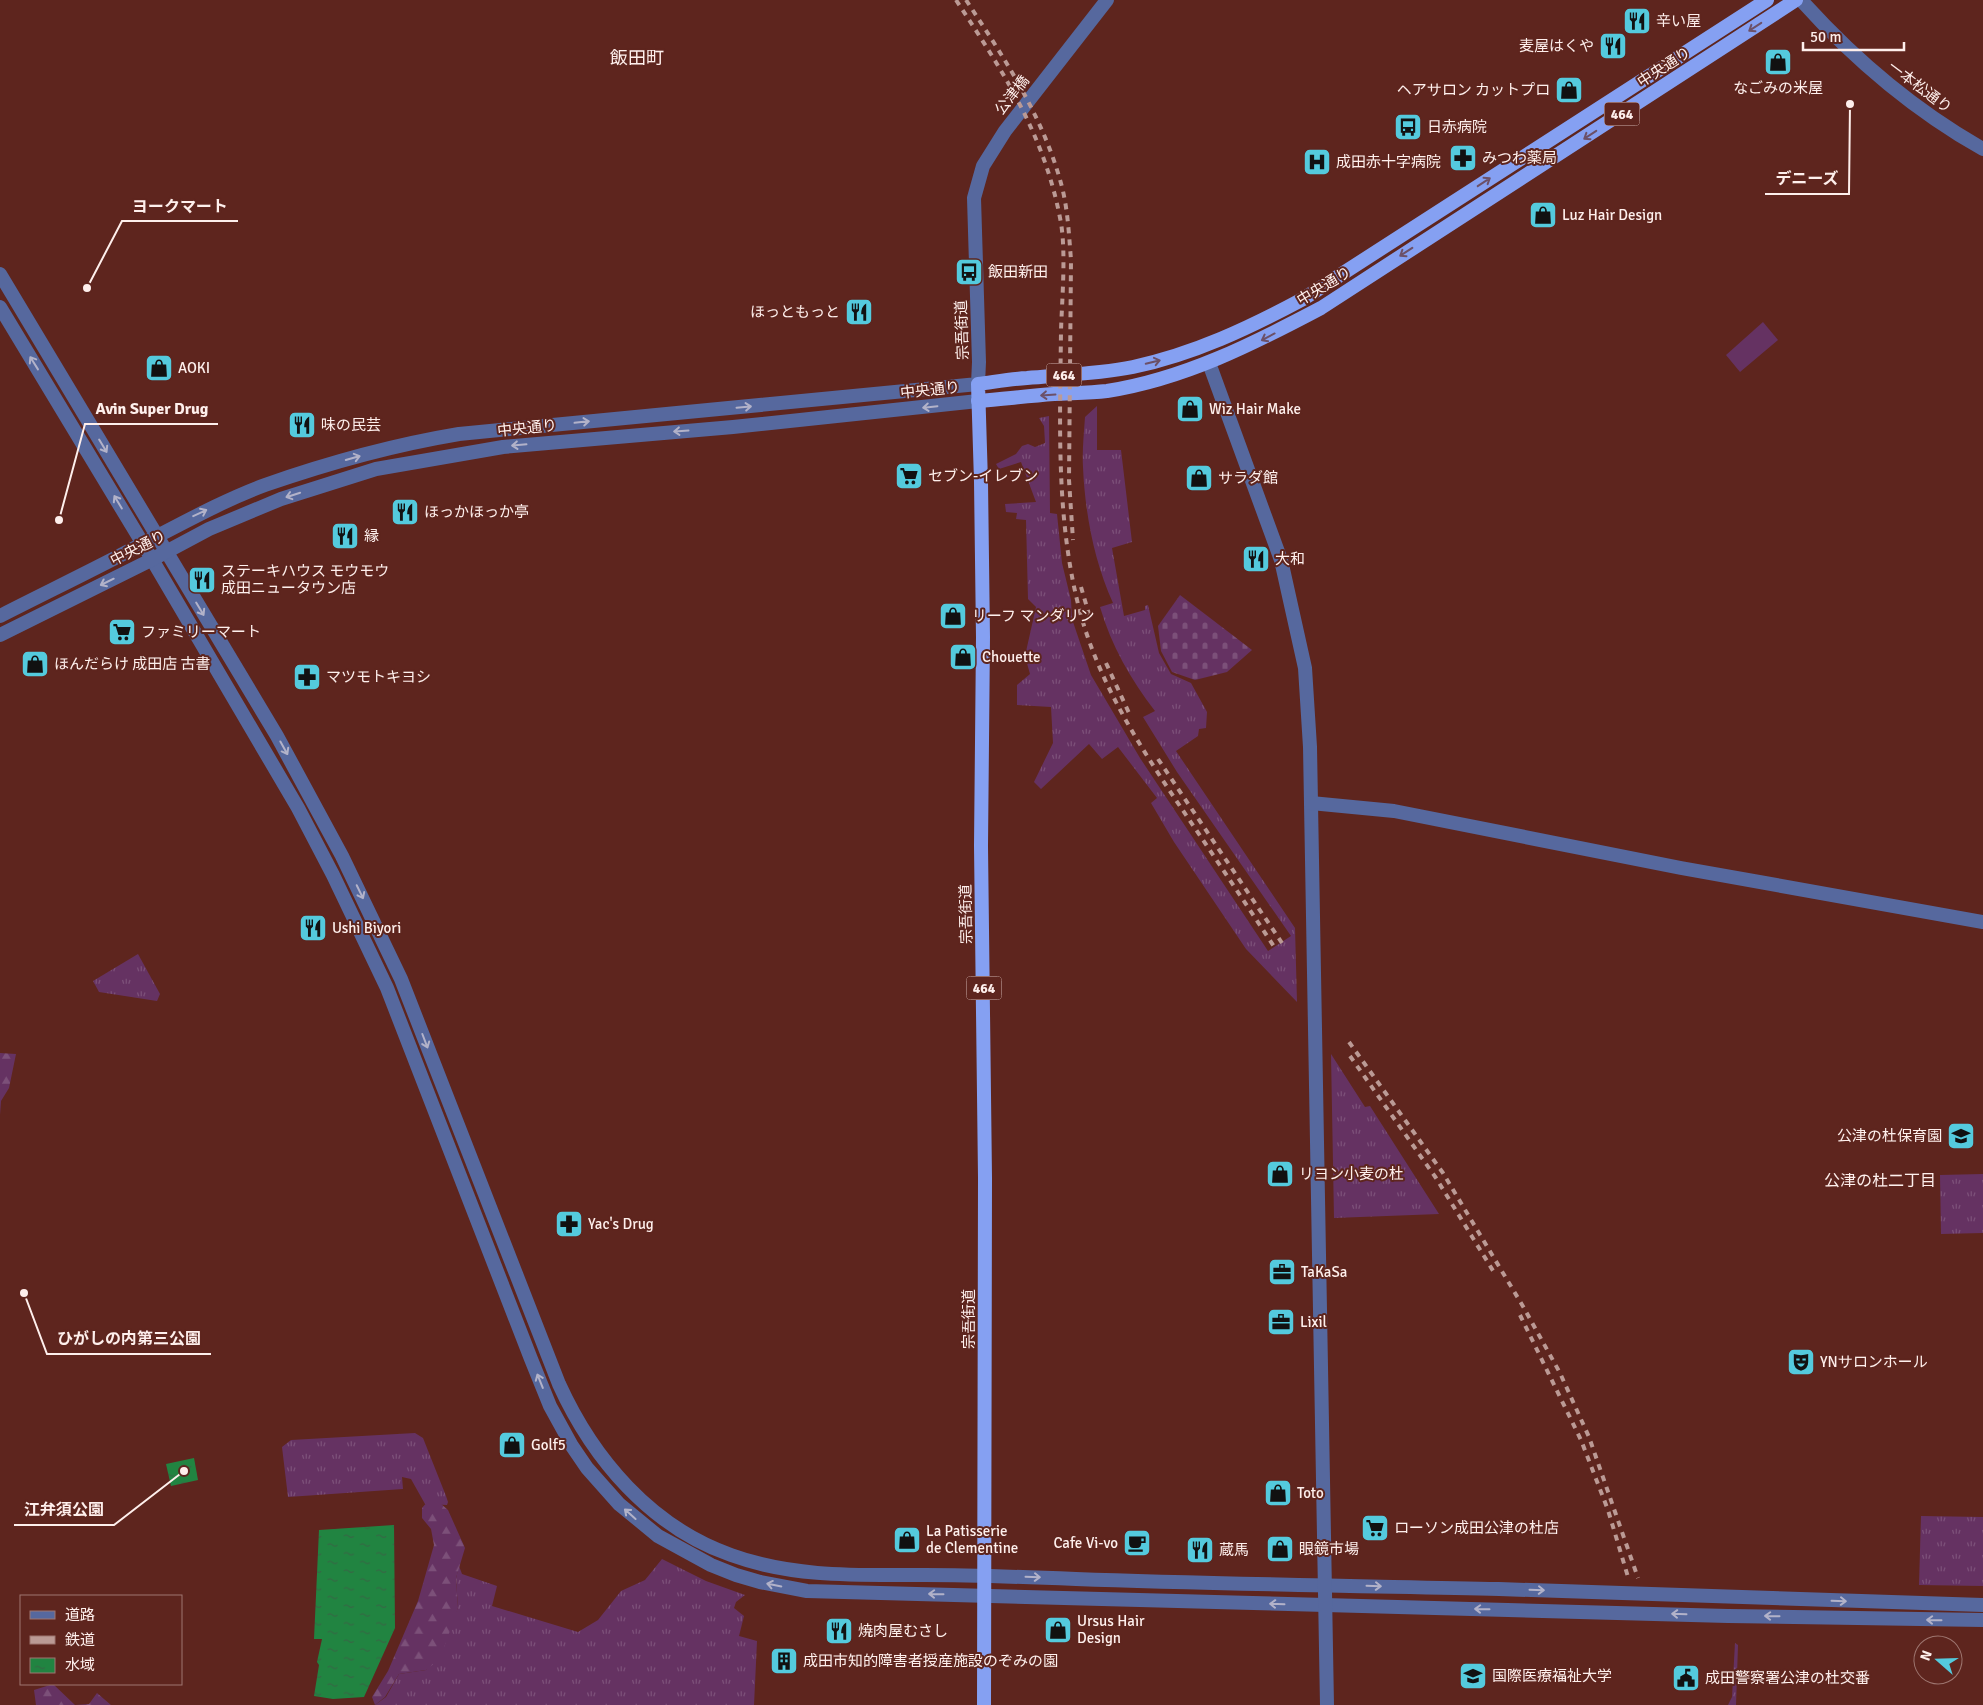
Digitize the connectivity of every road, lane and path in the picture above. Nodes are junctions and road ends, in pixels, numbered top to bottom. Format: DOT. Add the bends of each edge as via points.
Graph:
graph roads {
  1 [pos="1107,0"];
  2 [pos="1767,0"];
  3 [pos="1796,0"];
  4 [pos="1801,0"];
  5 [pos="1004,131"];
  6 [pos="1983,150"];
  7 [pos="0,274"];
  8 [pos="0,307"];
  9 [pos="1209,363"];
  10 [pos="978,384"];
  11 [pos="978,401"];
  12 [pos="157,536"];
  13 [pos="143,544"];
  14 [pos="167,552"];
  15 [pos="151,560"];
  16 [pos="0,616"];
  17 [pos="0,635"];
  18 [pos="1311,804"];
  19 [pos="1983,922"];
  20 [pos="985,1576"];
  21 [pos="1326,1585"];
  22 [pos="985,1594"];
  23 [pos="1325,1605"];
  24 [pos="1983,1605"];
  25 [pos="1983,1620"];
  26 [pos="984,1705"];
  27 [pos="1326,1705"];
  1 -- 5 [label="street, 公津橋"];
  10 -- 2 [label="highway, 中央通り / 464, one-way" via="1105,372 1171,358 1248,328 1303,299"];
  3 -- 9 [label="highway, 中央通り / 464, one-way" via="1321,308"];
  4 -- 6 [label="street, 一本松通り" via="1869,69 1937,122"];
  5 -- 10 [label="street, 宗吾街道" via="983,166 974,198"];
  7 -- 12 [label="street, one-way"];
  13 -- 8 [label="street, one-way"];
  9 -- 11 [label="highway, 中央通り / 464, one-way" via="1106,391"];
  9 -- 18 [label="street" via="1281,560 1289,591 1305,668"];
  10 -- 11 [label="highway, 宗吾街道 / 464"];
  12 -- 10 [label="street, 中央通り, one-way" via="196,515 265,486 362,455 428,439"];
  11 -- 14 [label="street, 中央通り, one-way" via="503,447 416,460 281,499 209,529"];
  11 -- 20 [label="highway, 宗吾街道 / 464" via="983,628"];
  12 -- 13 [label="street, 中央通り"];
  12 -- 14 [label="street"];
  13 -- 15 [label="street"];
  13 -- 16 [label="street, 中央通り"];
  14 -- 15 [label="street, 中央通り"];
  14 -- 20 [label="street, one-way" via="277,736 381,935 402,979 559,1384 574,1416 601,1457 664,1520 708,1546 745,1560 769,1567 835,1575"];
  15 -- 17 [label="street, 中央通り, one-way"];
  22 -- 15 [label="street, one-way" via="807,1591 744,1578 711,1565 658,1536 619,1504 587,1468 550,1406 367,943 298,808"];
  18 -- 19 [label="street" via="1394,811 1681,868"];
  18 -- 21 [label="street"];
  20 -- 21 [label="street, one-way"];
  20 -- 22 [label="highway, 宗吾街道 / 464"];
  21 -- 23 [label="street"];
  21 -- 24 [label="street, one-way"];
  23 -- 22 [label="street, one-way"];
  22 -- 26 [label="highway, 宗吾街道 / 464"];
  25 -- 23 [label="street, one-way"];
  23 -- 27 [label="street"];
}
